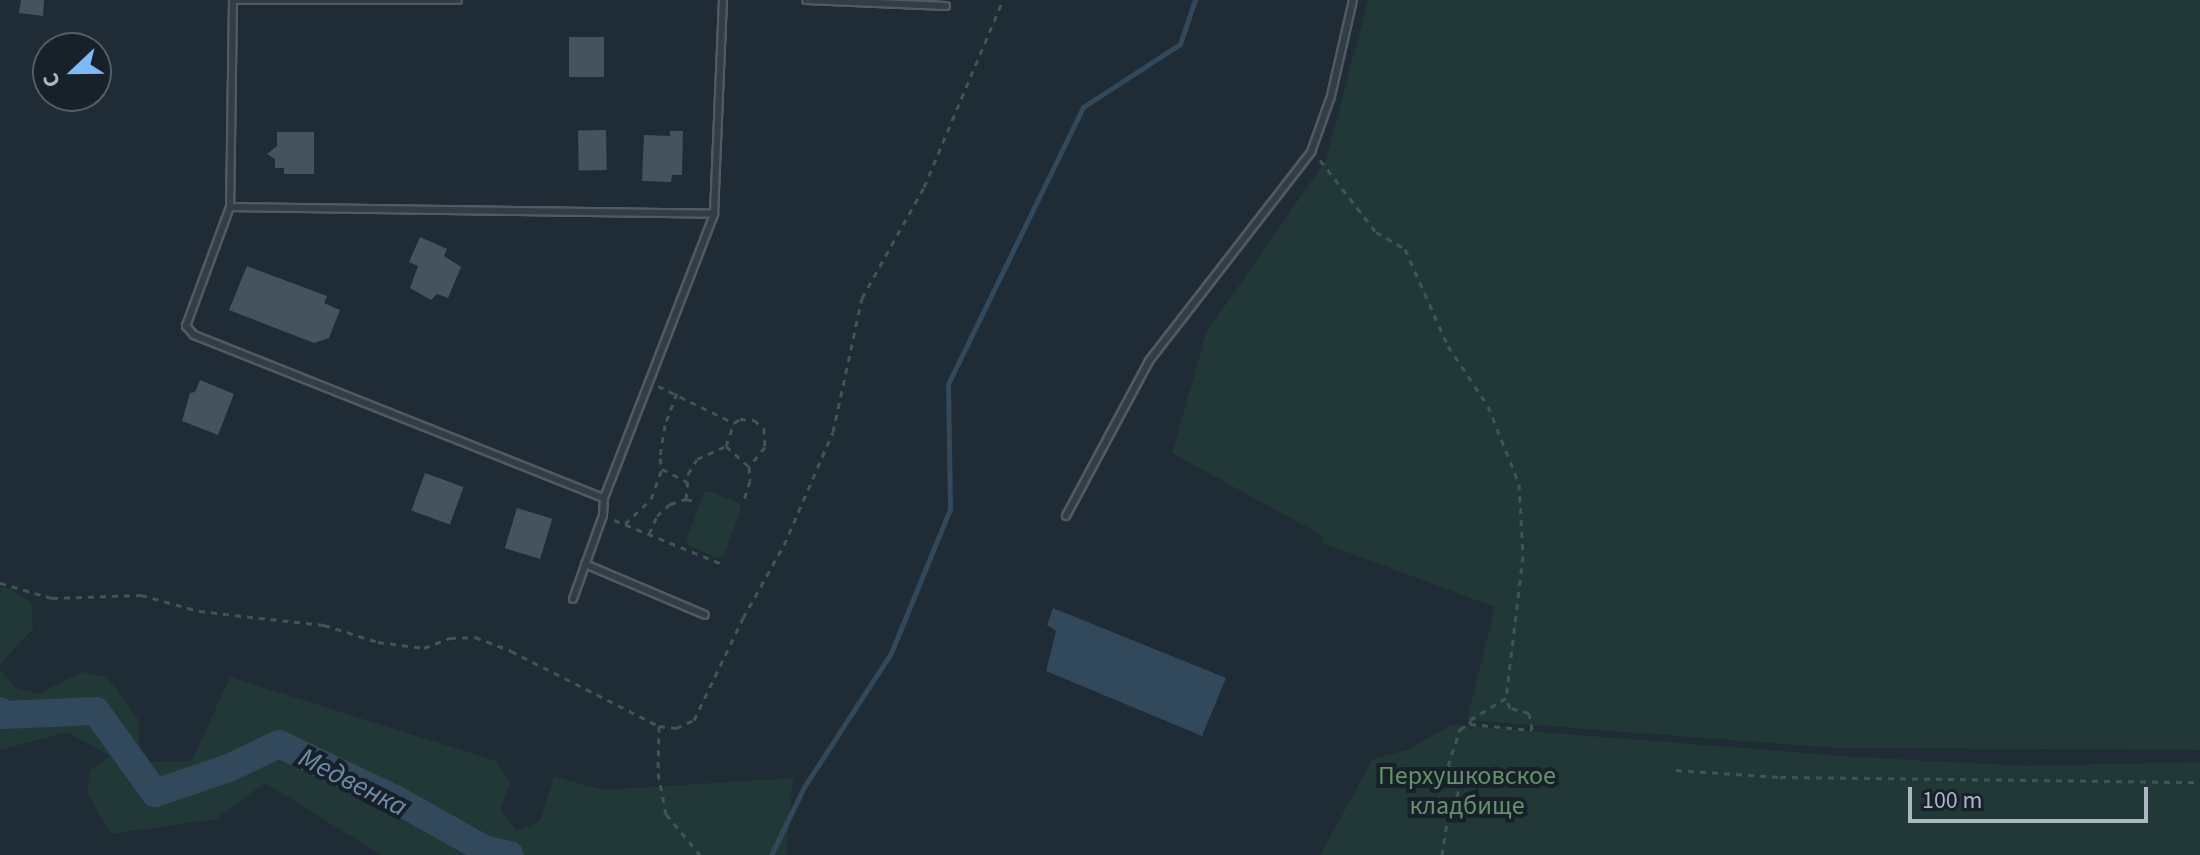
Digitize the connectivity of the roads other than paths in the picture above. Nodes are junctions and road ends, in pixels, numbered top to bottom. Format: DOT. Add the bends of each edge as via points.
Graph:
graph roads {
  1 [pos="233,0"];
  2 [pos="458,0"];
  3 [pos="723,0"];
  4 [pos="806,0"];
  5 [pos="1353,0"];
  6 [pos="946,6"];
  7 [pos="230,207"];
  8 [pos="714,214"];
  9 [pos="604,498"];
  10 [pos="1066,516"];
  11 [pos="585,564"];
  12 [pos="573,599"];
  13 [pos="705,615"];
  1 -- 2 [label="lane"];
  1 -- 7 [label="lane"];
  3 -- 8 [label="lane"];
  4 -- 6 [label="lane"];
  5 -- 10 [label="lane" via="1331,96 1311,152 1149,361"];
  7 -- 8 [label="lane"];
  7 -- 9 [label="lane" via="186,326 194,335"];
  8 -- 9 [label="lane"];
  9 -- 11 [label="lane"];
  11 -- 12 [label="lane"];
  11 -- 13 [label="lane"];
}
